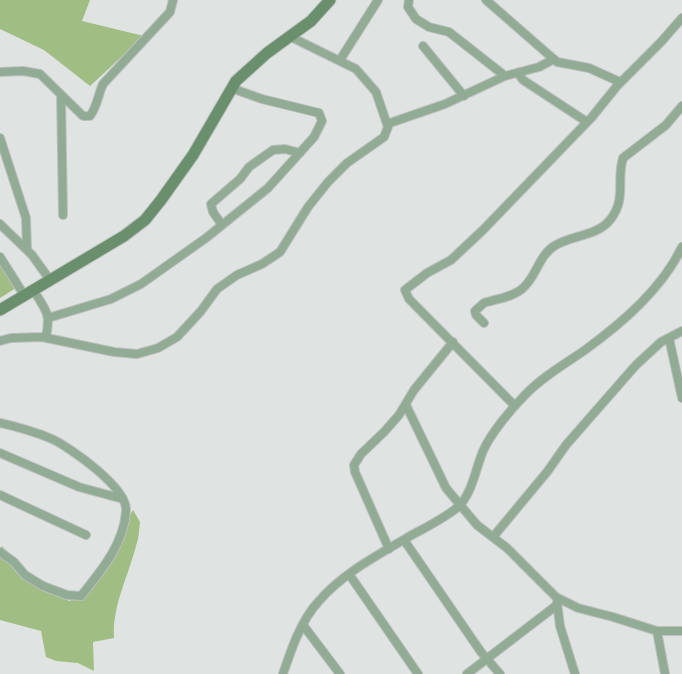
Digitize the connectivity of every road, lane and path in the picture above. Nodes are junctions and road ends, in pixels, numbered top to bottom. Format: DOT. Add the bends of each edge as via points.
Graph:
graph roads {
  1 [pos="173,0"];
  2 [pos="330,0"];
  3 [pos="378,0"];
  4 [pos="409,0"];
  5 [pos="486,0"];
  6 [pos="682,18"];
  7 [pos="291,37"];
  8 [pos="423,46"];
  9 [pos="554,59"];
  10 [pos="340,60"];
  11 [pos="0,72"];
  12 [pos="518,72"];
  13 [pos="505,76"];
  14 [pos="620,82"];
  15 [pos="231,88"];
  16 [pos="61,95"];
  17 [pos="464,96"];
  18 [pos="682,106"];
  19 [pos="587,122"];
  20 [pos="387,124"];
  21 [pos="0,138"];
  22 [pos="300,153"];
  23 [pos="63,215"];
  24 [pos="0,224"];
  25 [pos="222,225"];
  26 [pos="682,247"];
  27 [pos="27,249"];
  28 [pos="0,258"];
  29 [pos="50,280"];
  30 [pos="29,293"];
  31 [pos="0,310"];
  32 [pos="48,318"];
  33 [pos="484,323"];
  34 [pos="682,331"];
  35 [pos="46,337"];
  36 [pos="670,338"];
  37 [pos="0,341"];
  38 [pos="453,342"];
  39 [pos="682,398"];
  40 [pos="406,405"];
  41 [pos="515,406"];
  42 [pos="0,422"];
  43 [pos="0,453"];
  44 [pos="0,495"];
  45 [pos="122,499"];
  46 [pos="460,504"];
  47 [pos="86,535"];
  48 [pos="493,537"];
  49 [pos="404,540"];
  50 [pos="389,549"];
  51 [pos="0,552"];
  52 [pos="349,574"];
  53 [pos="556,601"];
  54 [pos="303,625"];
  55 [pos="657,631"];
  56 [pos="682,631"];
  57 [pos="487,659"];
  58 [pos="283,674"];
  59 [pos="340,674"];
  60 [pos="418,674"];
  61 [pos="467,674"];
  62 [pos="500,674"];
  63 [pos="575,674"];
  64 [pos="665,674"];
  1 -- 16 [label="street" via="170,12 103,84 95,110 90,116 83,116"];
  2 -- 7 [label="main road" via="320,13"];
  3 -- 10 [label="street"];
  4 -- 13 [label="street" via="408,7 416,19 429,27 449,32"];
  5 -- 9 [label="street"];
  6 -- 14 [label="street"];
  7 -- 10 [label="street"];
  7 -- 15 [label="main road" via="254,64"];
  8 -- 17 [label="street"];
  9 -- 12 [label="street" via="540,67"];
  9 -- 14 [label="street" via="557,62 589,68"];
  10 -- 20 [label="street" via="356,69 376,92"];
  11 -- 16 [label="street" via="23,71 40,74"];
  12 -- 13 [label="street"];
  12 -- 19 [label="street" via="523,80"];
  13 -- 17 [label="street"];
  14 -- 19 [label="street"];
  15 -- 22 [label="street" via="262,99 319,113 322,121 314,137"];
  15 -- 29 [label="main road" via="193,155 145,220 124,236"];
  16 -- 23 [label="street"];
  17 -- 20 [label="street"];
  18 -- 33 [label="street" via="666,125 623,158 621,193 617,209 610,220 597,231 554,245 545,254 530,281 520,292 479,306 475,311 476,315"];
  19 -- 38 [label="street" via="451,260 405,290 409,299"];
  20 -- 35 [label="street" via="384,137 347,163 328,182 308,207 280,252 217,289 202,311 177,337 158,348 137,354 114,352"];
  21 -- 27 [label="street" via="26,218"];
  22 -- 25 [label="street" via="268,188"];
  22 -- 25 [label="street" via="285,149 273,150 249,167 240,179 211,204"];
  24 -- 27 [label="street"];
  25 -- 32 [label="street" via="141,284 111,298"];
  26 -- 41 [label="street" via="662,280 641,302 586,349 549,374"];
  27 -- 29 [label="street"];
  28 -- 30 [label="street"];
  29 -- 30 [label="main road"];
  30 -- 31 [label="main road"];
  30 -- 32 [label="street" via="46,311"];
  32 -- 35 [label="street"];
  34 -- 36 [label="street"];
  35 -- 37 [label="street" via="11,338"];
  36 -- 39 [label="street"];
  36 -- 48 [label="street" via="661,342 636,365 566,445"];
  38 -- 40 [label="street" via="414,390"];
  38 -- 41 [label="street"];
  40 -- 46 [label="street" via="446,488"];
  40 -- 50 [label="street" via="354,465"];
  41 -- 46 [label="street" via="484,449 472,484"];
  42 -- 45 [label="street" via="54,440 101,473"];
  43 -- 45 [label="street" via="79,487"];
  44 -- 47 [label="street"];
  45 -- 51 [label="street" via="126,510 114,552 81,596 67,595 43,586 25,575 14,562"];
  46 -- 48 [label="street" via="478,525"];
  46 -- 49 [label="street"];
  48 -- 53 [label="street" via="507,548"];
  49 -- 50 [label="street"];
  49 -- 57 [label="street"];
  50 -- 52 [label="street"];
  52 -- 54 [label="street" via="318,602"];
  52 -- 60 [label="street"];
  53 -- 55 [label="street"];
  53 -- 57 [label="street"];
  53 -- 63 [label="street" via="560,626"];
  54 -- 58 [label="street"];
  54 -- 59 [label="street"];
  55 -- 56 [label="street"];
  55 -- 64 [label="street"];
  57 -- 61 [label="street"];
  57 -- 62 [label="street"];
}
